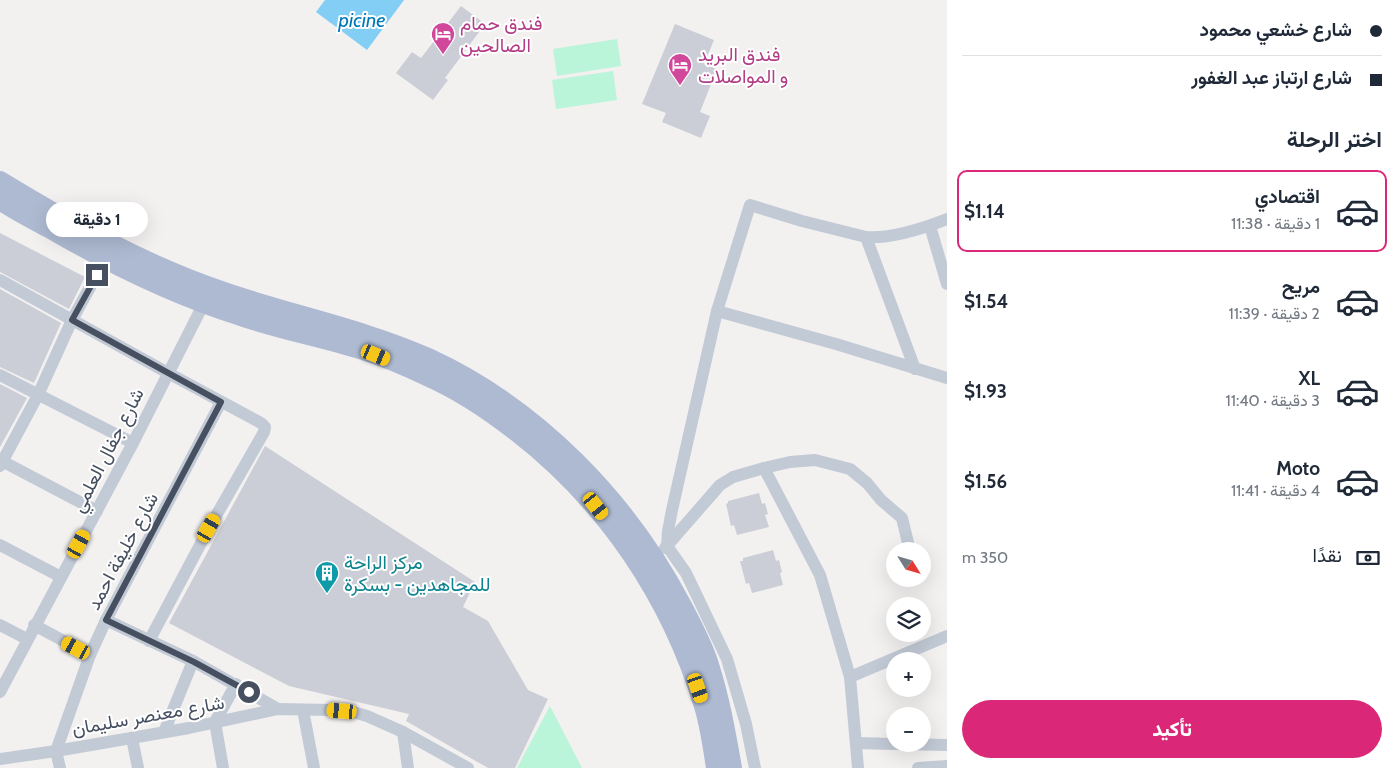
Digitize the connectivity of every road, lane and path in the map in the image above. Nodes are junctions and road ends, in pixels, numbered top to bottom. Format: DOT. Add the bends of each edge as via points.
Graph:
graph roads {
  1 [pos="0,181"];
  2 [pos="0,200"];
  3 [pos="947,219"];
  4 [pos="930,226"];
  5 [pos="866,238"];
  6 [pos="105,260"];
  7 [pos="0,280"];
  8 [pos="947,284"];
  9 [pos="204,303"];
  10 [pos="717,311"];
  11 [pos="72,320"];
  12 [pos="915,369"];
  13 [pos="168,373"];
  14 [pos="0,375"];
  15 [pos="947,378"];
  16 [pos="38,395"];
  17 [pos="221,402"];
  18 [pos="133,443"];
  19 [pos="1,462"];
  20 [pos="764,468"];
  21 [pos="97,511"];
  22 [pos="908,542"];
  23 [pos="0,545"];
  24 [pos="661,553"];
  25 [pos="61,577"];
  26 [pos="106,620"];
  27 [pos="0,624"];
  28 [pos="34,625"];
  29 [pos="947,636"];
  30 [pos="27,639"];
  31 [pos="149,641"];
  32 [pos="90,655"];
  33 [pos="718,661"];
  34 [pos="194,662"];
  35 [pos="850,678"];
  36 [pos="236,684"];
  37 [pos="0,692"];
  38 [pos="278,709"];
  39 [pos="303,710"];
  40 [pos="215,722"];
  41 [pos="164,732"];
  42 [pos="403,732"];
  43 [pos="132,738"];
  44 [pos="856,743"];
  45 [pos="886,744"];
  46 [pos="931,745"];
  47 [pos="947,745"];
  48 [pos="56,751"];
  49 [pos="0,759"];
  50 [pos="947,766"];
  51 [pos="60,768"];
  52 [pos="138,768"];
  53 [pos="223,768"];
  54 [pos="314,768"];
  55 [pos="408,768"];
  56 [pos="468,768"];
  57 [pos="716,768"];
  58 [pos="732,768"];
  59 [pos="755,768"];
  60 [pos="858,768"];
  61 [pos="918,768"];
  1 -- 24 [label="main road" via="136,257 223,292 380,339 431,359 528,420 592,478 644,543"];
  2 -- 6 [label="main road"];
  3 -- 4 [label="street"];
  4 -- 5 [label="street"];
  4 -- 8 [label="street"];
  5 -- 10 [label="street" via="750,205"];
  5 -- 12 [label="street"];
  6 -- 9 [label="main road"];
  6 -- 11 [label="street"];
  7 -- 11 [label="street"];
  9 -- 13 [label="street, شارع جفال العلمي"];
  9 -- 57 [label="main road" via="270,325 365,350 425,375 468,397 535,446 596,506 648,577 691,670 704,707"];
  10 -- 12 [label="street"];
  10 -- 24 [label="street"];
  11 -- 13 [label="street"];
  11 -- 16 [label="street"];
  12 -- 15 [label="street"];
  13 -- 17 [label="street"];
  13 -- 18 [label="street, شارع جفال العلمي"];
  14 -- 16 [label="street"];
  16 -- 18 [label="street"];
  16 -- 19 [label="street"];
  17 -- 26 [label="street, شارع خليفة احمد"];
  17 -- 31 [label="street" via="261,423 265,429"];
  18 -- 21 [label="street, شارع جفال العلمي"];
  19 -- 21 [label="street"];
  20 -- 22 [label="street" via="815,460 850,469 902,518"];
  20 -- 24 [label="street" via="733,477 720,485"];
  20 -- 35 [label="street" via="820,575"];
  21 -- 25 [label="street, شارع جفال العلمي"];
  23 -- 25 [label="street"];
  24 -- 33 [label="main road" via="664,572 674,591"];
  25 -- 28 [label="street, شارع جفال العلمي"];
  26 -- 31 [label="street"];
  26 -- 32 [label="street, شارع خليفة احمد"];
  27 -- 30 [label="street"];
  28 -- 30 [label="street, شارع جفال العلمي"];
  28 -- 32 [label="street"];
  29 -- 35 [label="street"];
  30 -- 37 [label="street, شارع جفال العلمي"];
  31 -- 34 [label="street"];
  32 -- 48 [label="street, شارع خليفة احمد"];
  33 -- 58 [label="main road"];
  33 -- 59 [label="street" via="746,724"];
  34 -- 36 [label="street"];
  34 -- 41 [label="street"];
  35 -- 44 [label="street"];
  36 -- 38 [label="street"];
  36 -- 40 [label="street"];
  38 -- 39 [label="street, شارع معنصر سليمان"];
  38 -- 40 [label="street, شارع معنصر سليمان"];
  39 -- 42 [label="street, شارع معنصر سليمان" via="353,712"];
  39 -- 54 [label="street"];
  40 -- 41 [label="street, شارع معنصر سليمان"];
  40 -- 53 [label="street"];
  41 -- 43 [label="street, شارع معنصر سليمان"];
  42 -- 55 [label="street"];
  42 -- 56 [label="street, شارع معنصر سليمان"];
  43 -- 48 [label="street, شارع معنصر سليمان"];
  43 -- 52 [label="street"];
  44 -- 45 [label="street"];
  44 -- 60 [label="street"];
  46 -- 47 [label="street"];
  48 -- 49 [label="street, شارع معنصر سليمان"];
  48 -- 51 [label="street"];
  50 -- 61 [label="street"];
}
